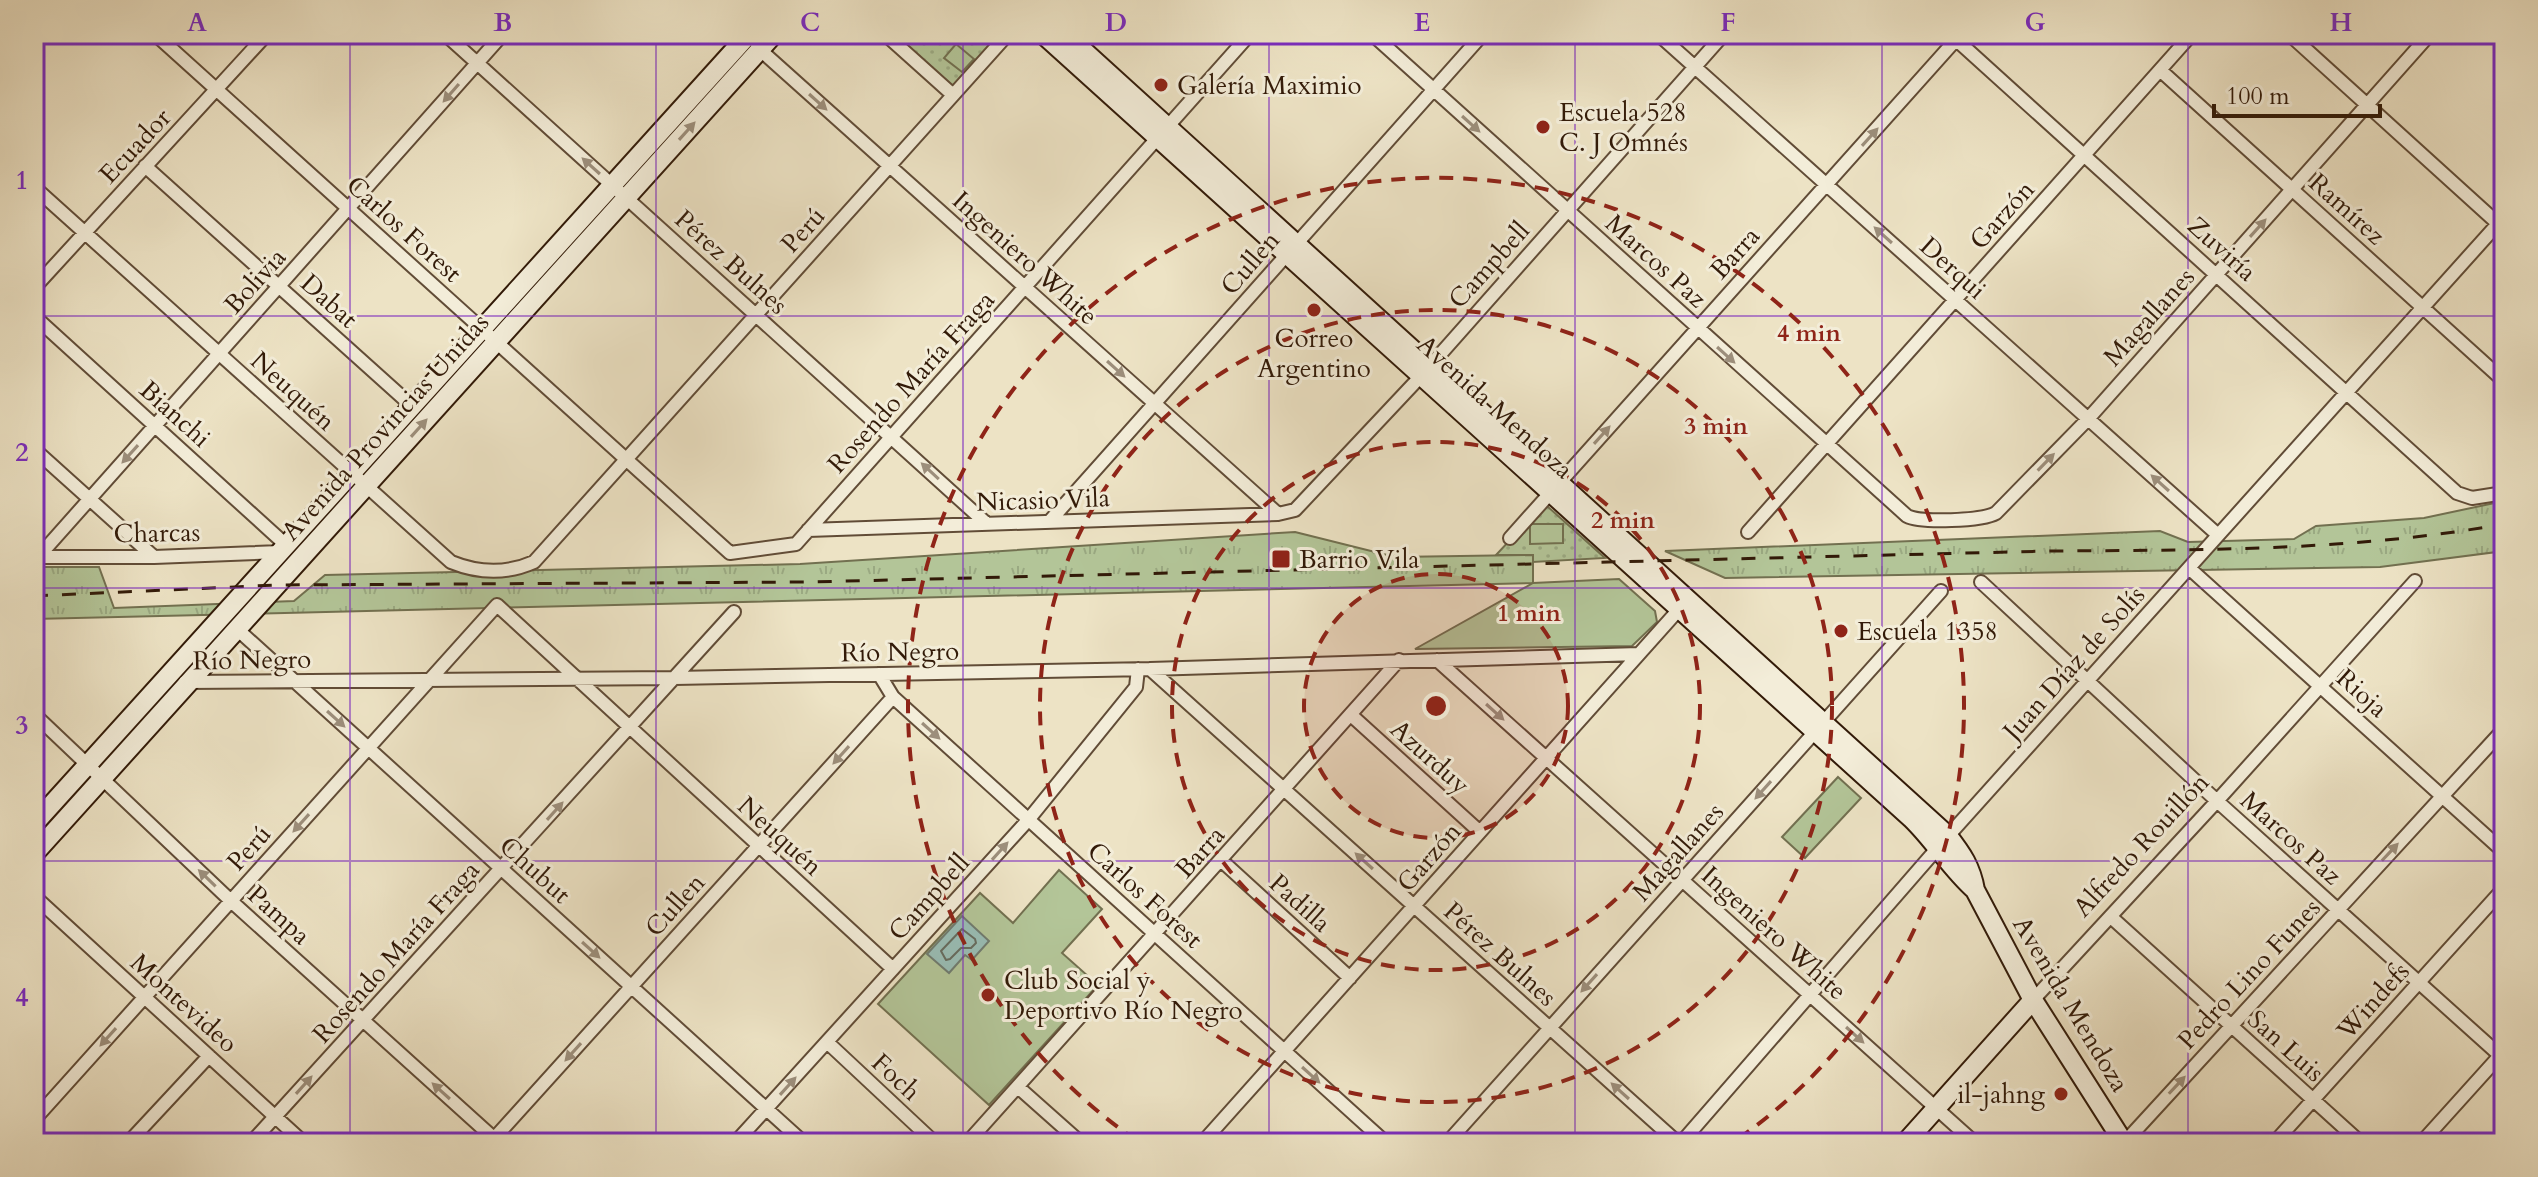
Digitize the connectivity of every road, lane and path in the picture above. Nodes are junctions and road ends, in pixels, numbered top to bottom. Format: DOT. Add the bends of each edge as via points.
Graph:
graph roads {
  1 [pos="155,34"];
  2 [pos="267,34"];
  3 [pos="445,34"];
  4 [pos="503,34"];
  5 [pos="774,34"];
  6 [pos="885,34"];
  7 [pos="1008,34"];
  8 [pos="1043,34"];
  9 [pos="1065,34"];
  10 [pos="1250,34"];
  11 [pos="1372,34"];
  12 [pos="1483,34"];
  13 [pos="1658,34"];
  14 [pos="1724,34"];
  15 [pos="2192,34"];
  16 [pos="2289,34"];
  17 [pos="2430,34"];
  18 [pos="746,35"];
  19 [pos="1956,36"];
  20 [pos="760,50"];
  21 [pos="477,63"];
  22 [pos="1695,67"];
  23 [pos="2160,70"];
  24 [pos="217,90"];
  25 [pos="1433,90"];
  26 [pos="953,95"];
  27 [pos="2367,105"];
  28 [pos="1163,133"];
  29 [pos="2085,155"];
  30 [pos="145,166"];
  31 [pos="890,166"];
  32 [pos="612,184"];
  33 [pos="1827,185"];
  34 [pos="34,187"];
  35 [pos="2292,190"];
  36 [pos="627,198"];
  37 [pos="349,210"];
  38 [pos="1567,211"];
  39 [pos="2502,223"];
  40 [pos="84,233"];
  41 [pos="1292,249"];
  42 [pos="2217,274"];
  43 [pos="279,286"];
  44 [pos="1025,287"];
  45 [pos="34,288"];
  46 [pos="1955,300"];
  47 [pos="2423,308"];
  48 [pos="756,314"];
  49 [pos="34,316"];
  50 [pos="482,329"];
  51 [pos="1697,329"];
  52 [pos="496,342"];
  53 [pos="219,354"];
  54 [pos="1425,370"];
  55 [pos="2504,381"];
  56 [pos="2347,391"];
  57 [pos="1156,404"];
  58 [pos="412,406"];
  59 [pos="2088,419"];
  60 [pos="155,426"];
  61 [pos="892,436"];
  62 [pos="1826,445"];
  63 [pos="34,449"];
  64 [pos="626,460"];
  65 [pos="351,473"];
  66 [pos="366,486"];
  67 [pos="1555,488"];
  68 [pos="2504,493"];
  69 [pos="90,499"];
  70 [pos="1278,514"];
  71 [pos="1912,519"];
  72 [pos="1049,522"];
  73 [pos="987,524"];
  74 [pos="808,530"];
  75 [pos="1748,532"];
  76 [pos="2218,535"];
  77 [pos="1510,538"];
  78 [pos="796,544"];
  79 [pos="283,548"];
  80 [pos="37,556"];
  81 [pos="154,557"];
  82 [pos="451,562"];
  83 [pos="2189,568"];
  84 [pos="2415,581"];
  85 [pos="1981,582"];
  86 [pos="1941,591"];
  87 [pos="1684,604"];
  88 [pos="497,605"];
  89 [pos="734,612"];
  90 [pos="237,629"];
  91 [pos="1639,654"];
  92 [pos="1399,660"];
  93 [pos="1437,660"];
  94 [pos="1144,669"];
  95 [pos="879,674"];
  96 [pos="675,678"];
  97 [pos="575,679"];
  98 [pos="294,680"];
  99 [pos="428,681"];
  100 [pos="2088,681"];
  101 [pos="191,682"];
  102 [pos="161,683"];
  103 [pos="2320,685"];
  104 [pos="893,697"];
  105 [pos="34,714"];
  106 [pos="1351,715"];
  107 [pos="1820,726"];
  108 [pos="630,728"];
  109 [pos="2504,729"];
  110 [pos="368,748"];
  111 [pos="1546,758"];
  112 [pos="88,764"];
  113 [pos="103,777"];
  114 [pos="1284,789"];
  115 [pos="2442,796"];
  116 [pos="2217,801"];
  117 [pos="1029,819"];
  118 [pos="34,824"];
  119 [pos="1480,832"];
  120 [pos="1943,842"];
  121 [pos="758,846"];
  122 [pos="2504,852"];
  123 [pos="34,854"];
  124 [pos="1222,861"];
  125 [pos="502,869"];
  126 [pos="1682,880"];
  127 [pos="2504,888"];
  128 [pos="34,896"];
  129 [pos="231,901"];
  130 [pos="1416,907"];
  131 [pos="2338,910"];
  132 [pos="2111,917"];
  133 [pos="1156,934"];
  134 [pos="893,969"];
  135 [pos="1350,978"];
  136 [pos="2420,983"];
  137 [pos="631,987"];
  138 [pos="1810,995"];
  139 [pos="144,997"];
  140 [pos="2033,1000"];
  141 [pos="363,1020"];
  142 [pos="2231,1026"];
  143 [pos="1549,1027"];
  144 [pos="827,1042"];
  145 [pos="1285,1051"];
  146 [pos="2503,1055"];
  147 [pos="209,1056"];
  148 [pos="1018,1087"];
  149 [pos="2313,1100"];
  150 [pos="1936,1108"];
  151 [pos="766,1109"];
  152 [pos="275,1117"];
  153 [pos="34,1120"];
  154 [pos="494,1141"];
  155 [pos="128,1143"];
  156 [pos="251,1143"];
  157 [pos="304,1143"];
  158 [pos="735,1143"];
  159 [pos="804,1143"];
  160 [pos="935,1143"];
  161 [pos="967,1143"];
  162 [pos="1081,1143"];
  163 [pos="1202,1143"];
  164 [pos="1386,1143"];
  165 [pos="1447,1143"];
  166 [pos="1679,1143"];
  167 [pos="1905,1143"];
  168 [pos="1975,1143"];
  169 [pos="2124,1143"];
  170 [pos="2274,1143"];
  171 [pos="2361,1143"];
  172 [pos="2421,1143"];
  1 -- 24 [label="street, Carlos Forest"];
  2 -- 24 [label="street, Ecuador"];
  3 -- 21 [label="street, Pérez Bulnes"];
  4 -- 21 [label="street, Bolivia"];
  5 -- 20 [label="main road, Avenida Provincias Unidas"];
  6 -- 26 [label="street"];
  7 -- 26 [label="street, Perú"];
  8 -- 28 [label="main road, Avenida Mendoza"];
  9 -- 28 [label="main road, Avenida Mendoza"];
  10 -- 28 [label="street, Rosendo María Fraga"];
  11 -- 25 [label="street, Marcos Paz"];
  12 -- 25 [label="street, Cullen"];
  13 -- 22 [label="street, Derqui"];
  14 -- 22 [label="street, Campbell"];
  15 -- 23 [label="street, Garzón"];
  16 -- 27 [label="street"];
  17 -- 27 [label="street, Magallanes"];
  18 -- 20 [label="street, Ingeniero White"];
  18 -- 32 [label="main road, Avenida Provincias Unidas"];
  19 -- 29 [label="street, Zuviría"];
  33 -- 19 [label="street, Barra, one-way"];
  20 -- 31 [label="street, Ingeniero White, one-way"];
  36 -- 20 [label="main road, Avenida Provincias Unidas, one-way"];
  32 -- 21 [label="street, Pérez Bulnes, one-way"];
  21 -- 37 [label="street, Bolivia, one-way"];
  22 -- 33 [label="street, Derqui"];
  22 -- 38 [label="street, Campbell"];
  23 -- 29 [label="street, Garzón"];
  23 -- 35 [label="street, Ramírez"];
  24 -- 30 [label="street, Ecuador"];
  24 -- 37 [label="street, Carlos Forest"];
  25 -- 38 [label="street, Marcos Paz, one-way"];
  25 -- 41 [label="street, Cullen"];
  26 -- 31 [label="street, Perú"];
  27 -- 35 [label="street, Magallanes"];
  27 -- 39 [label="street"];
  28 -- 41 [label="main road, Avenida Mendoza"];
  28 -- 44 [label="street, Rosendo María Fraga"];
  29 -- 42 [label="street, Zuviría"];
  29 -- 46 [label="street, Garzón"];
  30 -- 40 [label="street, Ecuador"];
  30 -- 43 [label="street, Dabat"];
  31 -- 44 [label="street, Ingeniero White"];
  31 -- 48 [label="street, Perú"];
  32 -- 36 [label="street, Pérez Bulnes"];
  32 -- 50 [label="main road, Avenida Provincias Unidas"];
  46 -- 33 [label="street, Derqui, one-way"];
  33 -- 51 [label="street, Barra"];
  34 -- 40 [label="street, Neuquén"];
  42 -- 35 [label="street, Magallanes, one-way"];
  35 -- 47 [label="street, Ramírez"];
  36 -- 48 [label="street, Pérez Bulnes"];
  36 -- 52 [label="main road, Avenida Provincias Unidas"];
  37 -- 43 [label="street, Bolivia"];
  37 -- 50 [label="street, Carlos Forest"];
  38 -- 51 [label="street, Marcos Paz"];
  38 -- 54 [label="street, Campbell"];
  39 -- 47 [label="street, Juan Díaz de Solís"];
  40 -- 45 [label="street, Ecuador"];
  40 -- 53 [label="street, Neuquén"];
  41 -- 54 [label="main road, Avenida Mendoza"];
  41 -- 57 [label="street, Cullen"];
  42 -- 56 [label="street, Zuviría"];
  42 -- 59 [label="street, Magallanes"];
  43 -- 53 [label="street, Bolivia"];
  43 -- 58 [label="street, Dabat"];
  44 -- 57 [label="street, Ingeniero White, one-way"];
  44 -- 61 [label="street, Rosendo María Fraga"];
  46 -- 59 [label="street, Derqui"];
  46 -- 62 [label="street, Garzón"];
  47 -- 55 [label="street, Ramírez"];
  47 -- 56 [label="street, Juan Díaz de Solís"];
  48 -- 61 [label="street, Pérez Bulnes"];
  48 -- 64 [label="street, Perú"];
  49 -- 60 [label="street, Bianchi"];
  50 -- 52 [label="street, Carlos Forest"];
  50 -- 58 [label="main road, Avenida Provincias Unidas"];
  51 -- 62 [label="street, Marcos Paz, one-way"];
  67 -- 51 [label="street, Barra, one-way"];
  52 -- 64 [label="street, Carlos Forest"];
  66 -- 52 [label="main road, Avenida Provincias Unidas, one-way"];
  53 -- 60 [label="street, Bolivia"];
  53 -- 65 [label="street, Neuquén"];
  54 -- 67 [label="main road, Avenida Mendoza"];
  54 -- 70 [label="street, Campbell" via="1295,510"];
  56 -- 68 [label="street, Zuviría" via="2464,497"];
  56 -- 76 [label="street, Juan Díaz de Solís"];
  57 -- 70 [label="street, Ingeniero White"];
  57 -- 72 [label="street, Cullen"];
  58 -- 65 [label="main road, Avenida Provincias Unidas"];
  71 -- 59 [label="street, Magallanes, one-way" via="1991,517"];
  76 -- 59 [label="street, Derqui, one-way"];
  60 -- 69 [label="street, Bolivia, one-way"];
  60 -- 79 [label="street, Bianchi"];
  73 -- 61 [label="street, Pérez Bulnes, one-way"];
  61 -- 74 [label="street, Rosendo María Fraga"];
  62 -- 71 [label="street, Marcos Paz"];
  62 -- 75 [label="street, Garzón"];
  63 -- 69 [label="street"];
  64 -- 78 [label="street, Carlos Forest" via="730,553"];
  64 -- 82 [label="street, Perú" via="534,562 517,570 470,570"];
  65 -- 66 [label="street, Neuquén"];
  65 -- 79 [label="main road, Avenida Provincias Unidas"];
  66 -- 82 [label="street, Neuquén"];
  66 -- 90 [label="main road, Avenida Provincias Unidas"];
  67 -- 77 [label="street, Barra"];
  67 -- 87 [label="main road, Avenida Mendoza"];
  69 -- 80 [label="street, Bolivia"];
  69 -- 81 [label="street"];
  70 -- 72 [label="street, Nicasio Vila"];
  72 -- 73 [label="street, Nicasio Vila"];
  73 -- 74 [label="street, Nicasio Vila"];
  74 -- 78 [label="street, Rosendo María Fraga"];
  76 -- 83 [label="street, Juan Díaz de Solís"];
  79 -- 81 [label="street, Charcas"];
  79 -- 102 [label="main road, Avenida Provincias Unidas"];
  80 -- 81 [label="street, Charcas"];
  83 -- 100 [label="street, Juan Díaz de Solís"];
  83 -- 103 [label="street, Rioja"];
  84 -- 103 [label="street, Alfredo Rouillón"];
  85 -- 100 [label="street, Marcos Paz"];
  86 -- 107 [label="street, Magallanes"];
  87 -- 91 [label="street, Garzón"];
  87 -- 107 [label="main road, Avenida Mendoza"];
  88 -- 97 [label="street, Neuquén"];
  88 -- 99 [label="street, Perú"];
  89 -- 96 [label="street, Rosendo María Fraga"];
  90 -- 98 [label="street, Chubut"];
  90 -- 101 [label="main road, Avenida Provincias Unidas"];
  91 -- 93 [label="street, Río Negro"];
  91 -- 111 [label="street, Garzón"];
  92 -- 93 [label="street, Río Negro"];
  92 -- 94 [label="street, Río Negro"];
  92 -- 106 [label="street, Barra"];
  93 -- 111 [label="street, Ingeniero White, one-way"];
  94 -- 95 [label="street, Río Negro"];
  94 -- 114 [label="street, Pérez Bulnes"];
  94 -- 117 [label="street, Campbell" via="1136,687"];
  95 -- 96 [label="street, Río Negro"];
  95 -- 104 [label="street, Carlos Forest"];
  96 -- 97 [label="street, Río Negro"];
  96 -- 108 [label="street, Rosendo María Fraga"];
  97 -- 99 [label="street, Río Negro"];
  97 -- 108 [label="street, Neuquén"];
  98 -- 99 [label="street, Río Negro"];
  98 -- 101 [label="street, Río Negro"];
  98 -- 110 [label="street, Chubut, one-way"];
  99 -- 110 [label="street, Perú"];
  100 -- 116 [label="street, Marcos Paz"];
  100 -- 120 [label="street, Juan Díaz de Solís"];
  101 -- 102 [label="street, Río Negro"];
  101 -- 113 [label="main road, Avenida Provincias Unidas"];
  102 -- 112 [label="main road, Avenida Provincias Unidas"];
  103 -- 115 [label="street, Rioja"];
  103 -- 116 [label="street, Alfredo Rouillón"];
  104 -- 117 [label="street, Carlos Forest, one-way"];
  104 -- 121 [label="street, Cullen, one-way"];
  105 -- 112 [label="street, Pampa"];
  106 -- 114 [label="street, Barra"];
  106 -- 119 [label="street, Azurduy"];
  107 -- 120 [label="main road, Avenida Mendoza"];
  107 -- 126 [label="street, Magallanes, one-way"];
  108 -- 121 [label="street, Neuquén"];
  125 -- 108 [label="street, Rosendo María Fraga, one-way"];
  109 -- 115 [label="street, Pedro Lino Funes"];
  110 -- 125 [label="street, Chubut"];
  110 -- 129 [label="street, Perú, one-way"];
  111 -- 119 [label="street, Garzón"];
  111 -- 126 [label="street, Ingeniero White"];
  112 -- 113 [label="street, Pampa"];
  112 -- 118 [label="main road, Avenida Provincias Unidas"];
  113 -- 123 [label="main road, Avenida Provincias Unidas"];
  129 -- 113 [label="street, Pampa, one-way"];
  114 -- 124 [label="street, Barra"];
  130 -- 114 [label="street, Pérez Bulnes, one-way"];
  115 -- 122 [label="street, Rioja"];
  131 -- 115 [label="street, Pedro Lino Funes, one-way"];
  116 -- 131 [label="street, Marcos Paz"];
  116 -- 132 [label="street, Alfredo Rouillón"];
  117 -- 133 [label="street, Carlos Forest"];
  134 -- 117 [label="street, Campbell, one-way"];
  119 -- 130 [label="street, Garzón"];
  120 -- 138 [label="street, Juan Díaz de Solís"];
  120 -- 140 [label="main road, Avenida Mendoza" via="1965,858 1975,890"];
  121 -- 134 [label="street, Neuquén"];
  121 -- 137 [label="street, Cullen"];
  124 -- 133 [label="street, Barra"];
  124 -- 135 [label="street, Padilla"];
  125 -- 137 [label="street, Chubut, one-way"];
  125 -- 141 [label="street, Rosendo María Fraga"];
  126 -- 138 [label="street, Ingeniero White"];
  126 -- 143 [label="street, Magallanes, one-way"];
  127 -- 136 [label="street, Windefs"];
  128 -- 139 [label="street, Montevideo"];
  129 -- 139 [label="street, Perú"];
  129 -- 141 [label="street, Pampa"];
  130 -- 135 [label="street, Garzón"];
  130 -- 143 [label="street, Pérez Bulnes"];
  131 -- 136 [label="street, Marcos Paz"];
  131 -- 142 [label="street, Pedro Lino Funes"];
  132 -- 140 [label="street, Alfredo Rouillón"];
  132 -- 142 [label="street, San Luis"];
  133 -- 145 [label="street, Carlos Forest"];
  133 -- 148 [label="street, Barra"];
  134 -- 144 [label="street, Campbell"];
  135 -- 145 [label="street, Garzón"];
  136 -- 146 [label="street, Marcos Paz"];
  136 -- 149 [label="street, Windefs"];
  137 -- 151 [label="street, Chubut"];
  137 -- 154 [label="street, Cullen, one-way"];
  138 -- 150 [label="street, Ingeniero White, one-way"];
  138 -- 166 [label="street, Juan Díaz de Solís"];
  139 -- 147 [label="street, Montevideo"];
  139 -- 153 [label="street, Perú, one-way"];
  140 -- 150 [label="main road, Alfredo Rouillón"];
  140 -- 169 [label="main road, Avenida Mendoza"];
  152 -- 141 [label="street, Rosendo María Fraga, one-way"];
  154 -- 141 [label="street, Pampa, one-way"];
  142 -- 149 [label="street, San Luis"];
  169 -- 142 [label="street, Pedro Lino Funes, one-way"];
  143 -- 165 [label="street, Magallanes"];
  166 -- 143 [label="street, Pérez Bulnes, one-way"];
  151 -- 144 [label="street, Campbell, one-way"];
  144 -- 160 [label="street, Foch"];
  145 -- 163 [label="street, Garzón"];
  145 -- 164 [label="street, Carlos Forest, one-way"];
  146 -- 172 [label="street"];
  147 -- 152 [label="street, Montevideo"];
  147 -- 155 [label="street"];
  148 -- 161 [label="street, Barra"];
  148 -- 162 [label="street"];
  149 -- 170 [label="street, Windefs"];
  149 -- 171 [label="street, San Luis"];
  150 -- 167 [label="main road, Alfredo Rouillón"];
  150 -- 168 [label="street, Ingeniero White"];
  151 -- 158 [label="street, Campbell"];
  151 -- 159 [label="street, Chubut"];
  152 -- 156 [label="street, Rosendo María Fraga"];
  152 -- 157 [label="street, Montevideo"];
}
